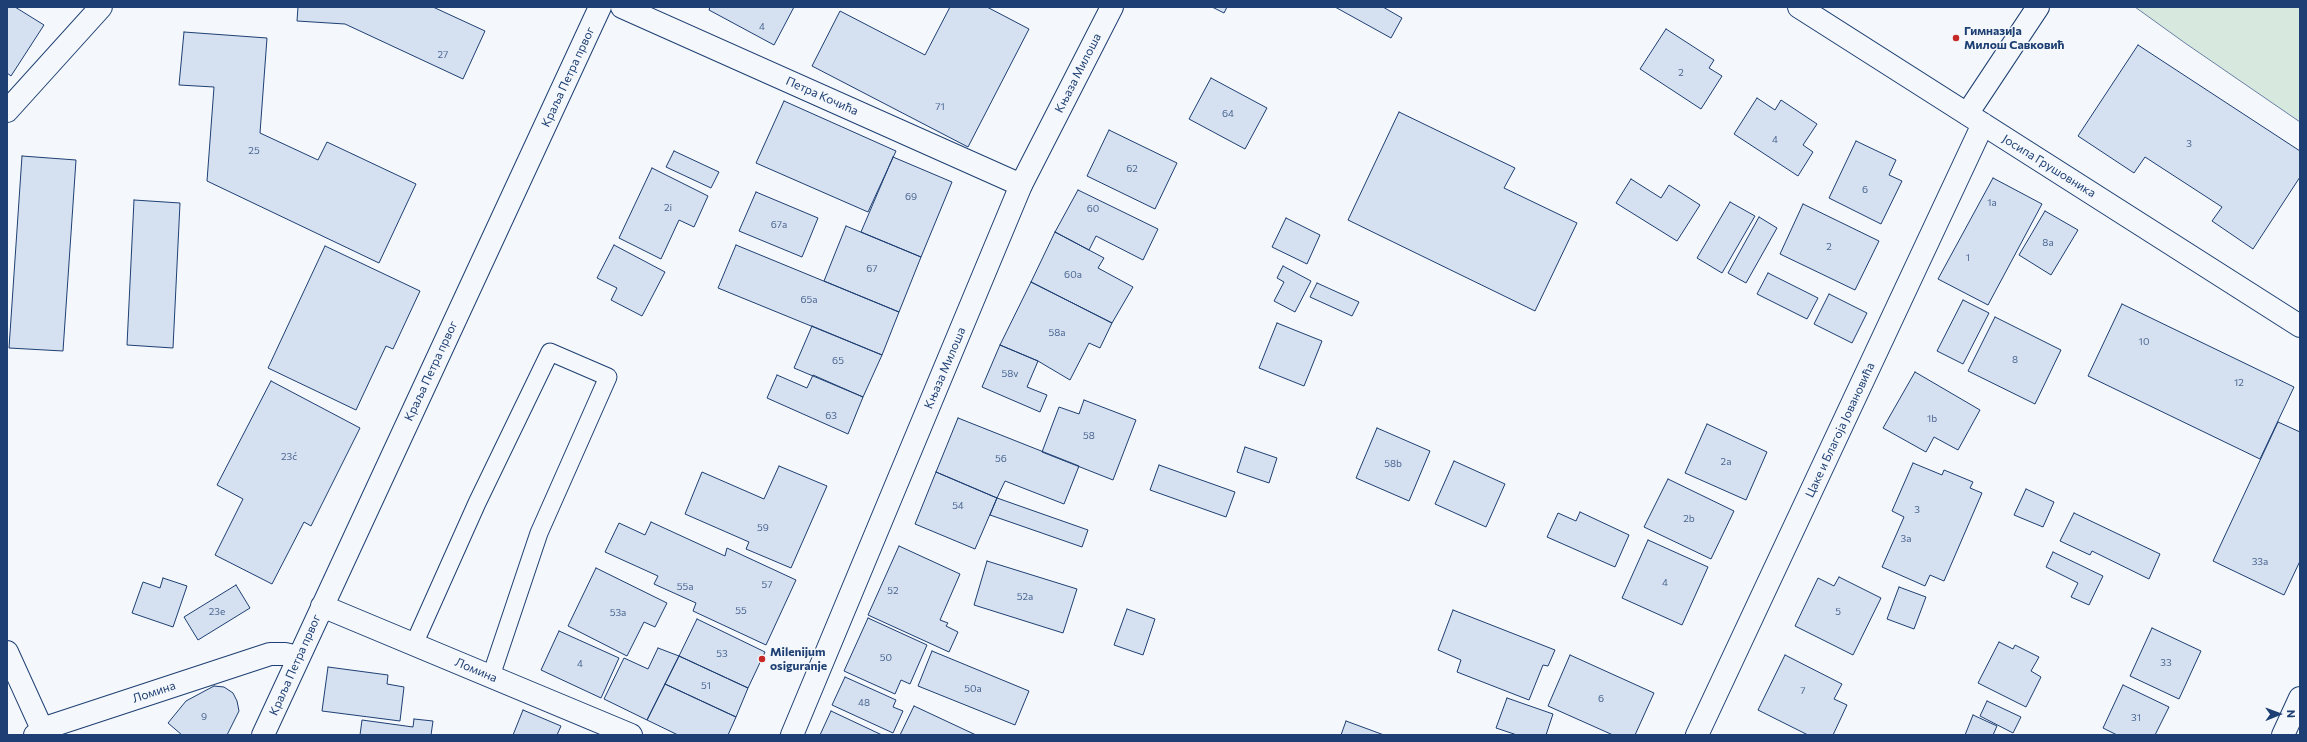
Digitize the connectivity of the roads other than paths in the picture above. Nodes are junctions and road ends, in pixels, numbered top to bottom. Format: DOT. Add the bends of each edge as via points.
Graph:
graph roads {
  1 [pos="100,7"];
  2 [pos="600,7"];
  3 [pos="622,7"];
  4 [pos="1112,7"];
  5 [pos="1799,7"];
  6 [pos="2038,7"];
  7 [pos="7,111"];
  8 [pos="1975,119"];
  9 [pos="1021,185"];
  10 [pos="2300,326"];
  11 [pos="322,606"];
  12 [pos="414,644"];
  13 [pos="7,652"];
  14 [pos="298,657"];
  15 [pos="491,676"];
  16 [pos="2300,698"];
  17 [pos="39,732"];
  18 [pos="263,735"];
  19 [pos="631,735"];
  20 [pos="792,735"];
  21 [pos="1697,735"];
  22 [pos="2283,735"];
  1 -- 7 [label="street"];
  2 -- 11 [label="street, Краља Петра првог"];
  3 -- 9 [label="street, Петра Кочића"];
  4 -- 9 [label="street, Књаза Милоша"];
  5 -- 8 [label="street, Јосипа Грушовника"];
  6 -- 8 [label="street, Цаке и Благоја Јовановића"];
  8 -- 10 [label="street, Јосипа Грушовника"];
  8 -- 21 [label="street, Цаке и Благоја Јовановића"];
  9 -- 20 [label="street, Књаза Милоша"];
  11 -- 12 [label="street, Ломина"];
  11 -- 14 [label="street, Краља Петра првог"];
  12 -- 15 [label="street, Ломина"];
  12 -- 15 [label="lane" via="477,503 550,352 608,377 539,533"];
  13 -- 17 [label="street"];
  14 -- 17 [label="street, Ломина" via="270,654"];
  14 -- 18 [label="street, Краља Петра првог"];
  15 -- 19 [label="street, Ломина"];
  16 -- 22 [label="street"];
}
